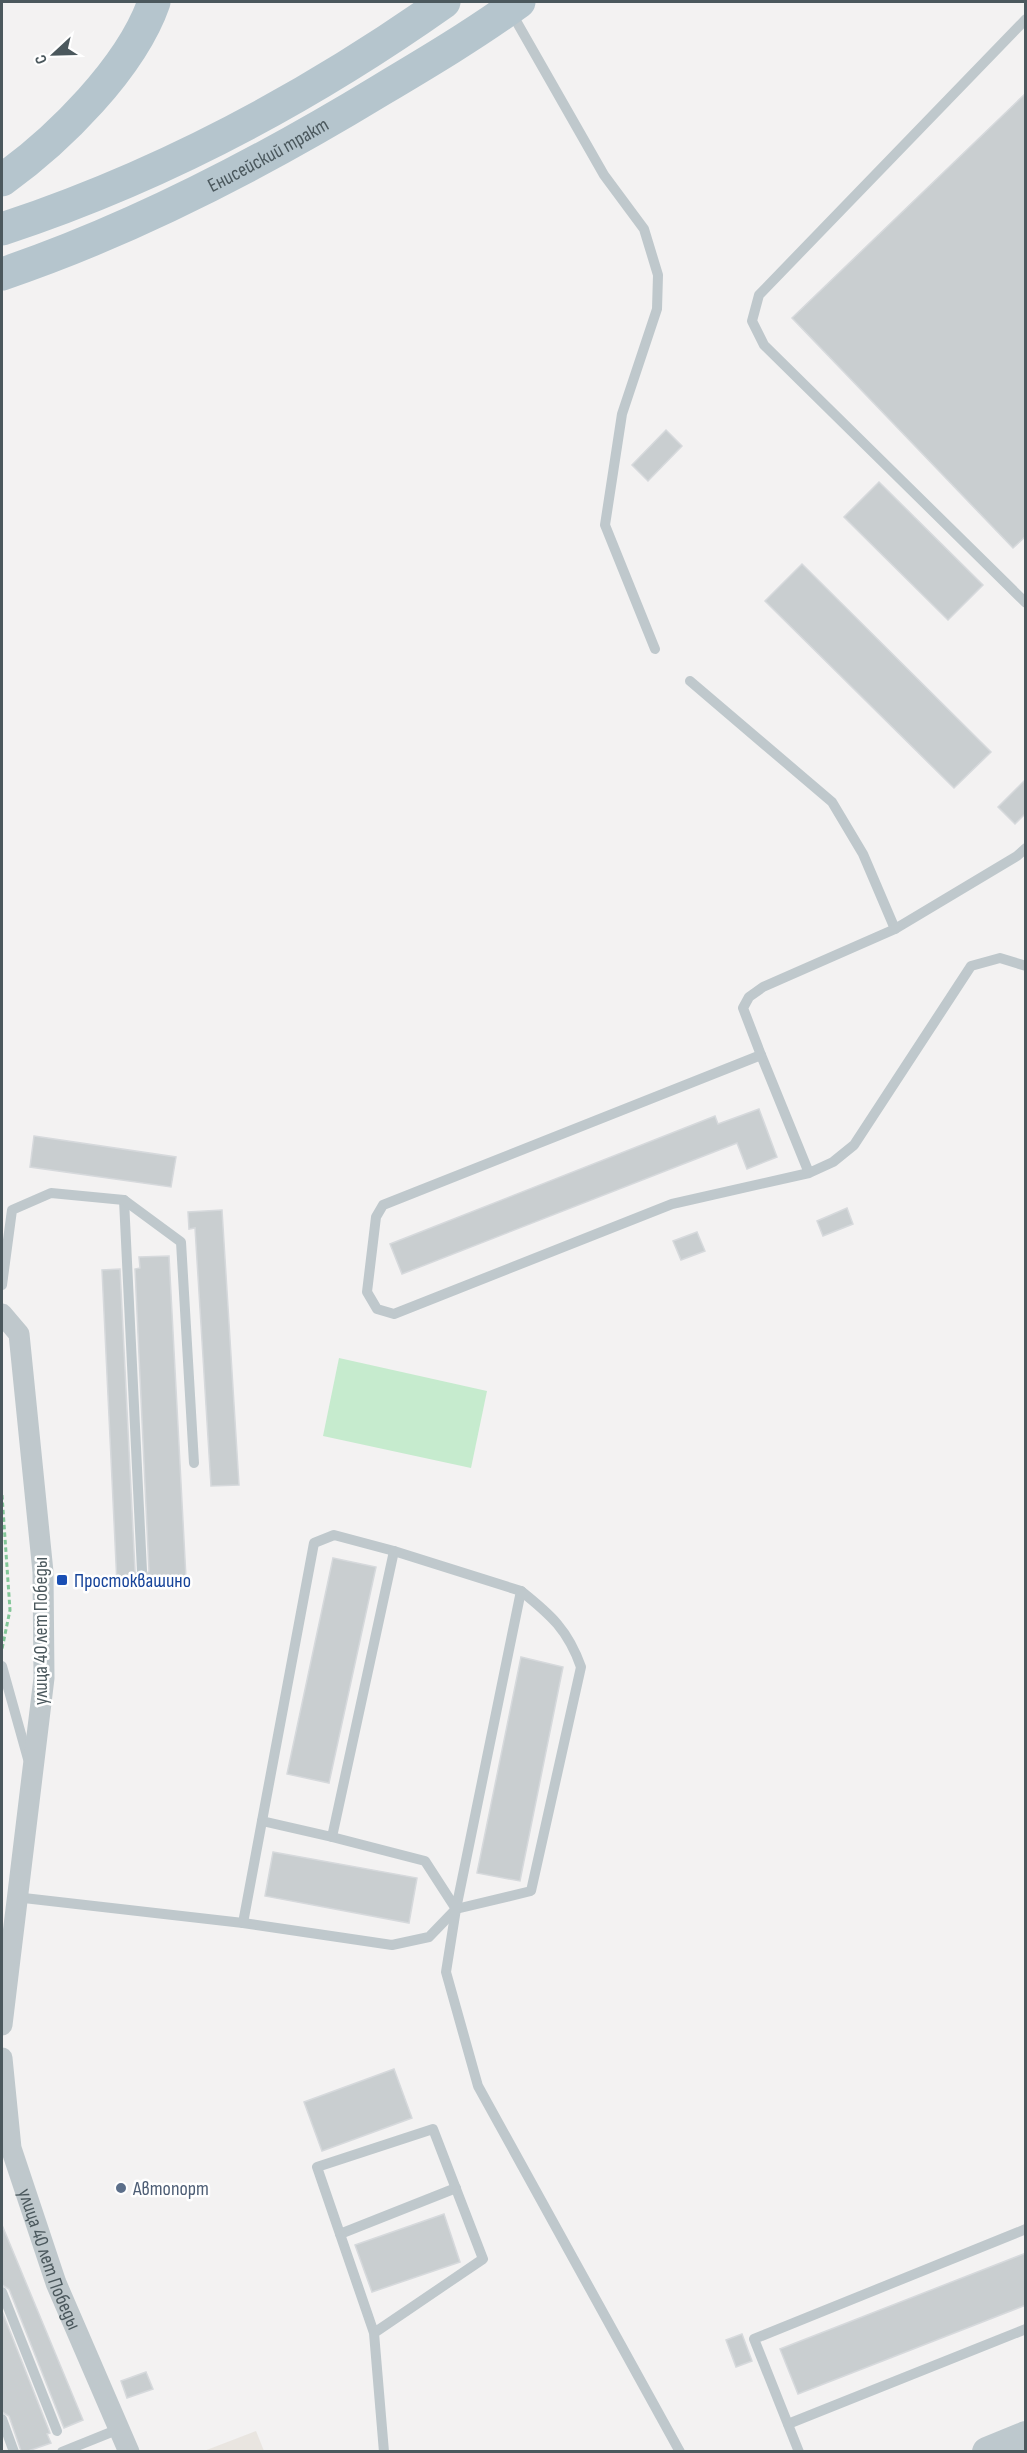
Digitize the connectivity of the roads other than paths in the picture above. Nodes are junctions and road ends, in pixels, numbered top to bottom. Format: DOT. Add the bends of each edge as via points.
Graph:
graph roads {
  1 [pos="154,2"];
  2 [pos="444,2"];
  3 [pos="514,5"];
  4 [pos="1026,19"];
  5 [pos="2,180"];
  6 [pos="2,229"];
  7 [pos="2,274"];
  8 [pos="1026,603"];
  9 [pos="655,649"];
  10 [pos="690,681"];
  11 [pos="1026,848"];
  12 [pos="896,930"];
  13 [pos="1026,966"];
  14 [pos="760,1055"];
  15 [pos="809,1173"];
  16 [pos="124,1200"];
  17 [pos="2,1285"];
  18 [pos="2,1314"];
  19 [pos="194,1463"];
  20 [pos="394,1551"];
  21 [pos="142,1571"];
  22 [pos="521,1591"];
  23 [pos="2,1666"];
  24 [pos="33,1773"];
  25 [pos="262,1821"];
  26 [pos="332,1837"];
  27 [pos="15,1897"];
  28 [pos="456,1909"];
  29 [pos="243,1923"];
  30 [pos="3,1994"];
  31 [pos="2,2025"];
  32 [pos="2,2058"];
  33 [pos="6,2151"];
  34 [pos="456,2188"];
  35 [pos="1026,2229"];
  36 [pos="340,2234"];
  37 [pos="2,2292"];
  38 [pos="1026,2329"];
  39 [pos="374,2333"];
  40 [pos="2,2419"];
  41 [pos="788,2424"];
  42 [pos="119,2428"];
  43 [pos="57,2431"];
  44 [pos="1026,2436"];
  45 [pos="14,2451"];
  46 [pos="62,2451"];
  47 [pos="129,2451"];
  48 [pos="384,2451"];
  49 [pos="680,2451"];
  50 [pos="799,2451"];
  51 [pos="987,2451"];
  1 -- 5 [label="main road" via="125,56 86,106"];
  2 -- 6 [label="main road, Енисейский тракт" via="312,88 193,152 54,212"];
  3 -- 7 [label="main road, Енисейский тракт" via="333,120 205,189 60,254"];
  3 -- 9 [label="lane" via="604,175 644,229 658,274 657,309 622,414 605,525"];
  4 -- 8 [label="lane" via="759,295 752,321 764,345"];
  10 -- 12 [label="lane" via="832,802 863,854"];
  11 -- 12 [label="lane"];
  12 -- 14 [label="lane" via="749,997 743,1008"];
  13 -- 15 [label="lane" via="1000,958 970,966 854,1145 833,1162"];
  14 -- 15 [label="lane"];
  14 -- 15 [label="lane" via="383,1205 376,1217 367,1292 377,1309 394,1314 672,1204"];
  16 -- 17 [label="lane" via="51,1193 12,1210"];
  16 -- 19 [label="lane" via="182,1242"];
  16 -- 21 [label="lane"];
  18 -- 24 [label="street, улица 40 лет Победы" via="19,1334 43,1572 44,1678"];
  20 -- 22 [label="lane"];
  20 -- 25 [label="lane" via="334,1535 314,1544"];
  20 -- 26 [label="lane"];
  22 -- 28 [label="lane"];
  22 -- 28 [label="lane" via="553,1617 572,1642 581,1667 531,1891"];
  23 -- 24 [label="lane"];
  24 -- 27 [label="street, улица 40 лет Победы"];
  25 -- 26 [label="lane"];
  25 -- 29 [label="lane"];
  26 -- 28 [label="lane" via="425,1861"];
  27 -- 29 [label="lane"];
  27 -- 30 [label="street, улица 40 лет Победы"];
  28 -- 29 [label="lane" via="429,1937 392,1945"];
  28 -- 49 [label="lane" via="446,1972 478,2086"];
  30 -- 31 [label="street, улица 40 лет Победы"];
  32 -- 33 [label="street, улица 40 лет Победы"];
  33 -- 42 [label="street, улица 40 лет Победы" via="56,2283"];
  34 -- 36 [label="lane"];
  34 -- 36 [label="lane" via="433,2130 317,2167"];
  34 -- 39 [label="lane" via="483,2259"];
  35 -- 41 [label="lane" via="754,2338"];
  36 -- 39 [label="lane"];
  37 -- 43 [label="lane"];
  38 -- 41 [label="lane"];
  39 -- 48 [label="lane"];
  40 -- 45 [label="lane"];
  41 -- 50 [label="lane"];
  42 -- 46 [label="lane"];
  42 -- 47 [label="street, улица 40 лет Победы"];
  44 -- 51 [label="main road"];
}
